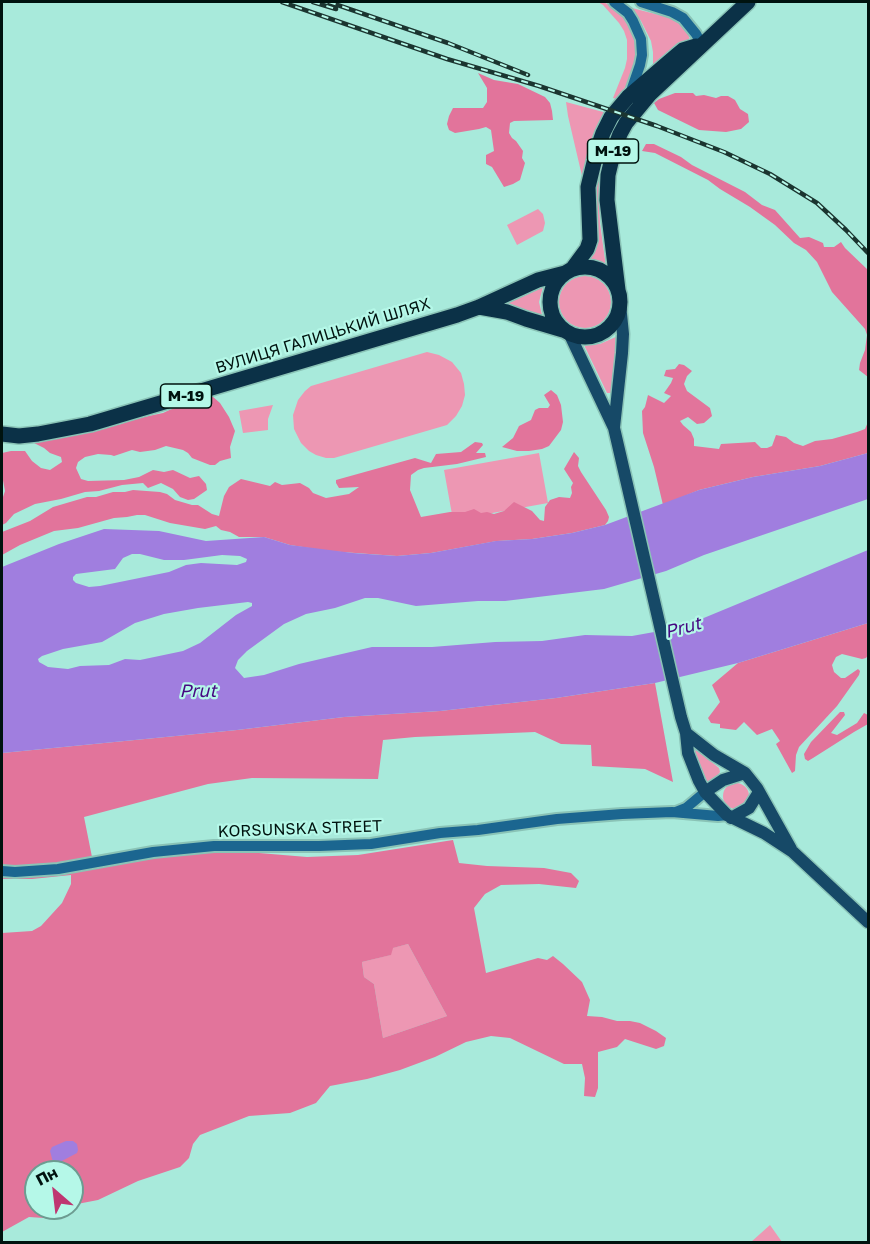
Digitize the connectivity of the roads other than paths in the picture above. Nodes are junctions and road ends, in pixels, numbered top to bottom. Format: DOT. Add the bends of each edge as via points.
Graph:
graph roads {
  1 [pos="614,2"];
  2 [pos="641,2"];
  3 [pos="748,2"];
  4 [pos="702,45"];
  5 [pos="628,97"];
  6 [pos="569,270"];
  7 [pos="619,297"];
  8 [pos="479,307"];
  9 [pos="566,331"];
  10 [pos="614,428"];
  11 [pos="2,434"];
  12 [pos="686,733"];
  13 [pos="745,772"];
  14 [pos="705,792"];
  15 [pos="759,792"];
  16 [pos="672,812"];
  17 [pos="729,816"];
  18 [pos="793,852"];
  19 [pos="2,872"];
  20 [pos="868,922"];
  1 -- 5 [label="main road" via="628,13 643,46 638,74"];
  2 -- 4 [label="main road" via="683,18"];
  3 -- 4 [label="highway, М-19"];
  4 -- 5 [label="highway, М-19" via="683,50"];
  4 -- 7 [label="highway, М-19" via="650,94 626,123 614,150 607,200"];
  5 -- 6 [label="highway, М-19" via="611,117 597,150 588,187 590,240"];
  6 -- 7 [label="highway, М-19" via="598,269 610,277"];
  6 -- 8 [label="highway, ВУЛИЦЯ ГАЛИЦЬКИЙ ШЛЯХ / М-19"];
  6 -- 9 [label="highway, М-19" via="553,286 549,304 552,316"];
  7 -- 9 [label="highway, М-19" via="615,320 604,331 584,337"];
  7 -- 10 [label="main road" via="622,353"];
  8 -- 9 [label="highway, ВУЛИЦЯ ГАЛИЦЬКИЙ ШЛЯХ / М-19"];
  8 -- 11 [label="highway, ВУЛИЦЯ ГАЛИЦЬКИЙ ШЛЯХ / М-19" via="90,424 38,434"];
  9 -- 10 [label="main road"];
  10 -- 12 [label="main road"];
  12 -- 13 [label="main road"];
  12 -- 14 [label="main road" via="693,769"];
  13 -- 14 [label="main road"];
  13 -- 15 [label="main road"];
  14 -- 16 [label="main road, KORSUNSKA STREET" via="686,808"];
  14 -- 17 [label="main road"];
  15 -- 17 [label="main road" via="749,808"];
  15 -- 18 [label="main road"];
  16 -- 17 [label="main road, KORSUNSKA STREET"];
  16 -- 19 [label="main road, KORSUNSKA STREET" via="557,819 371,844 214,846 58,869"];
  17 -- 18 [label="main road"];
  18 -- 20 [label="main road"];
}
